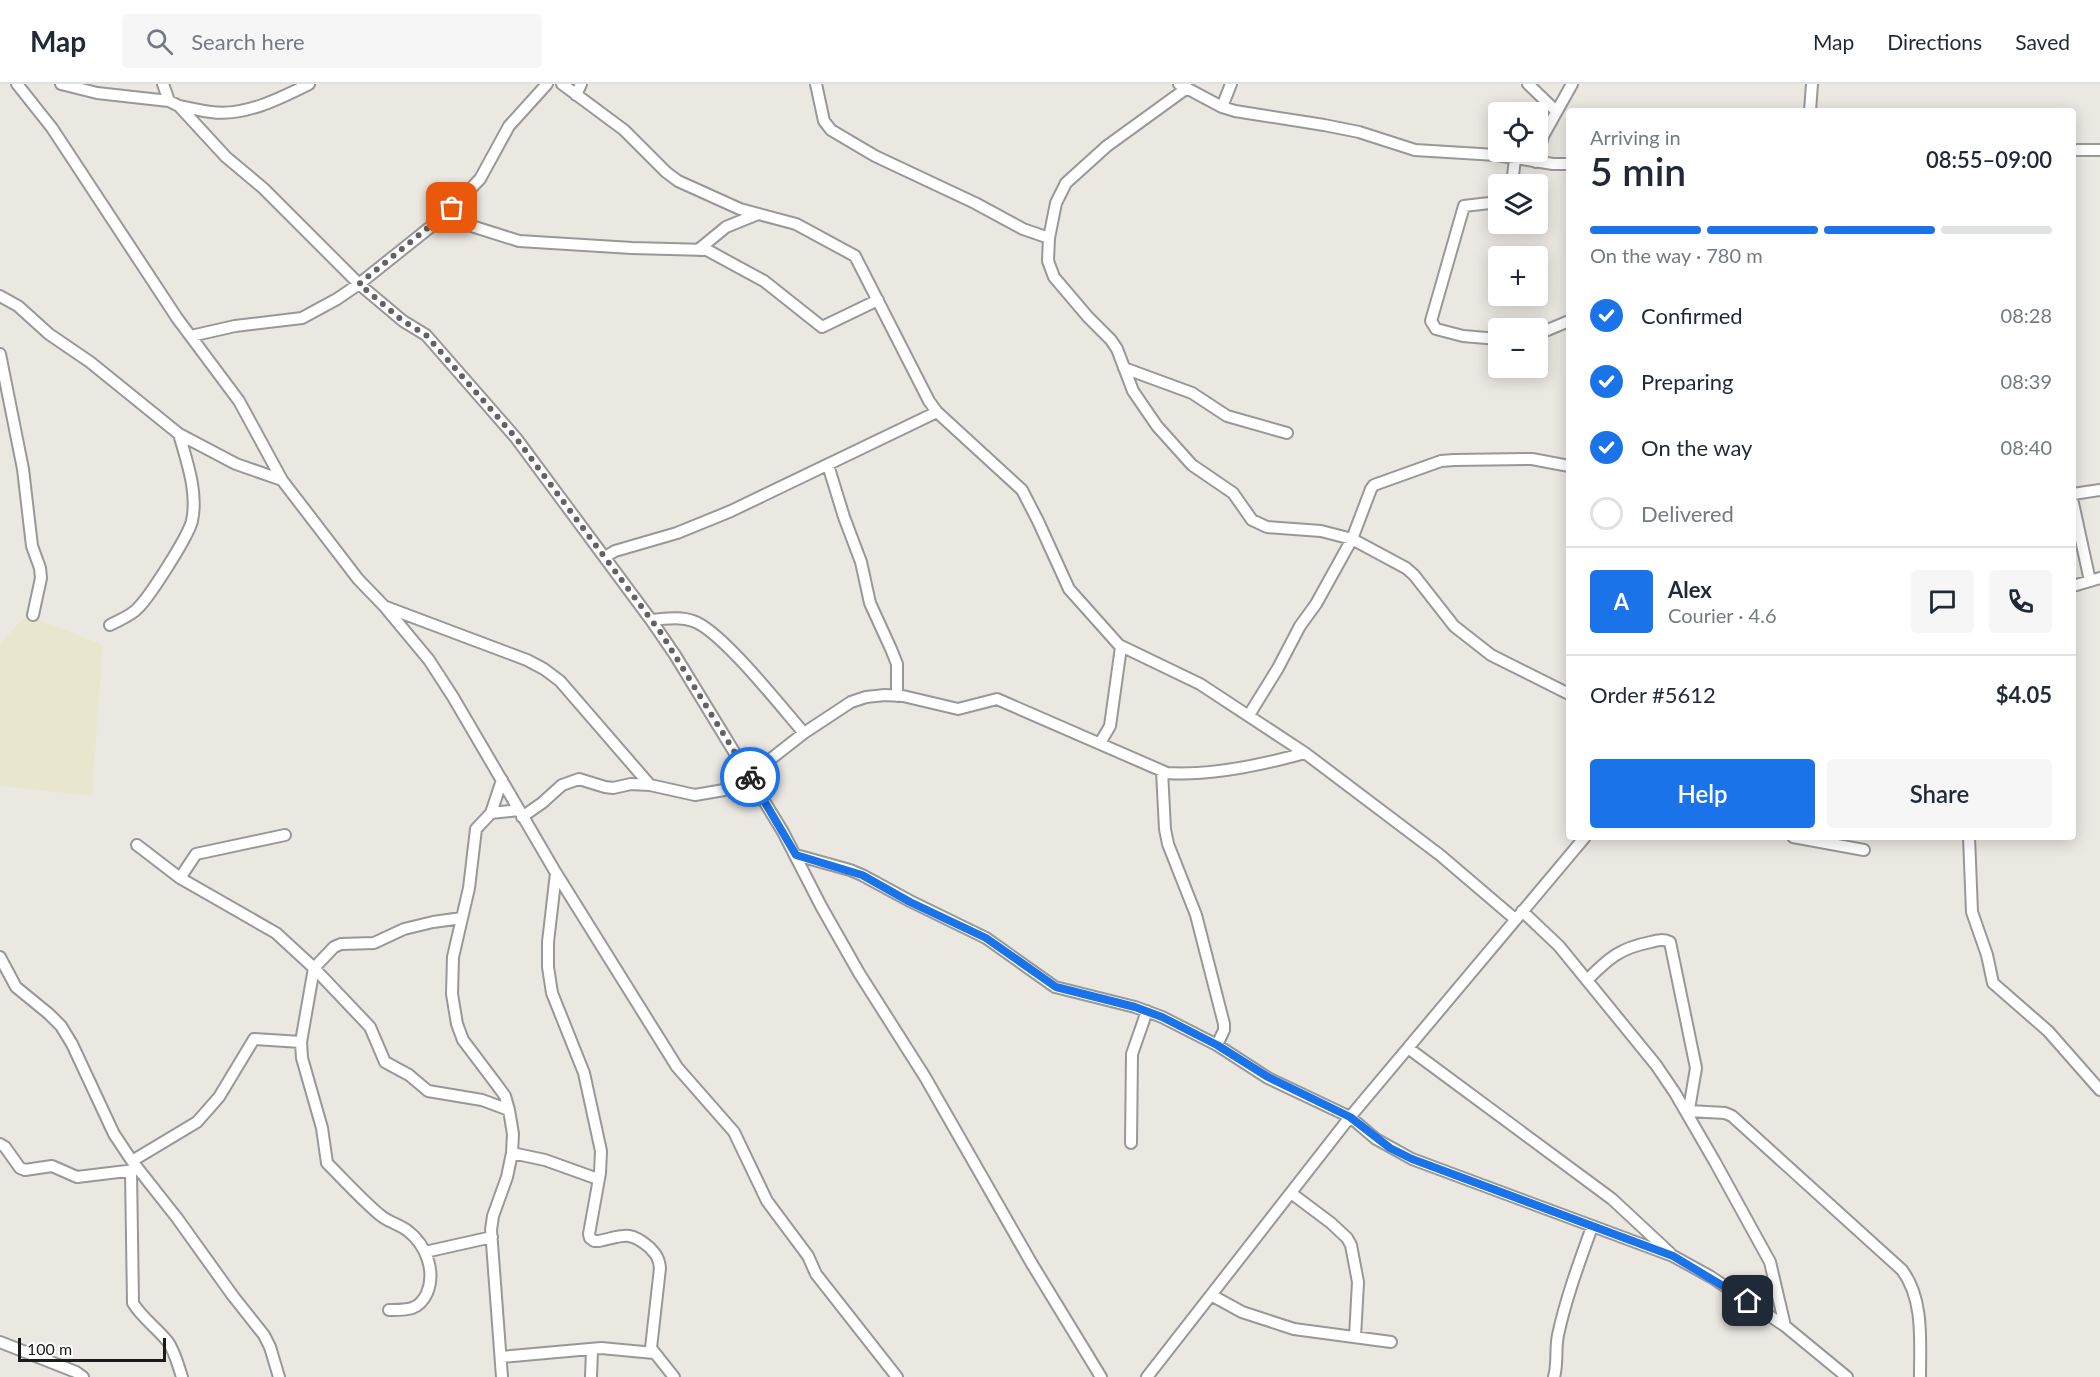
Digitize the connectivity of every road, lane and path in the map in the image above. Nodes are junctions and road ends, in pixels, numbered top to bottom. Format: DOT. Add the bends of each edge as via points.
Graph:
graph roads {
  1 [pos="17,84"];
  2 [pos="61,84"];
  3 [pos="163,84"];
  4 [pos="309,84"];
  5 [pos="547,84"];
  6 [pos="562,84"];
  7 [pos="581,84"];
  8 [pos="816,84"];
  9 [pos="1231,84"];
  10 [pos="1528,84"];
  11 [pos="1572,84"];
  12 [pos="1812,84"];
  13 [pos="1183,86"];
  14 [pos="576,95"];
  15 [pos="174,104"];
  16 [pos="1222,107"];
  17 [pos="1810,108"];
  18 [pos="1556,111"];
  19 [pos="1548,127"];
  20 [pos="2076,150"];
  21 [pos="2100,150"];
  22 [pos="1488,155"];
  23 [pos="1536,162"];
  24 [pos="1566,164"];
  25 [pos="1488,203"];
  26 [pos="758,214"];
  27 [pos="443,217"];
  28 [pos="1049,238"];
  29 [pos="698,250"];
  30 [pos="359,284"];
  31 [pos="0,296"];
  32 [pos="878,300"];
  33 [pos="1566,322"];
  34 [pos="1548,330"];
  35 [pos="191,336"];
  36 [pos="1488,338"];
  37 [pos="0,354"];
  38 [pos="1124,368"];
  39 [pos="937,411"];
  40 [pos="1287,433"];
  41 [pos="179,434"];
  42 [pos="828,465"];
  43 [pos="1566,465"];
  44 [pos="282,480"];
  45 [pos="2100,490"];
  46 [pos="2076,494"];
  47 [pos="2076,513"];
  48 [pos="1352,539"];
  49 [pos="605,557"];
  50 [pos="2095,580"];
  51 [pos="2076,585"];
  52 [pos="386,607"];
  53 [pos="33,615"];
  54 [pos="651,620"];
  55 [pos="110,625"];
  56 [pos="1121,647"];
  57 [pos="1566,692"];
  58 [pos="897,696"];
  59 [pos="1249,715"];
  60 [pos="804,733"];
  61 [pos="1100,743"];
  62 [pos="1305,753"];
  63 [pos="1162,771"];
  64 [pos="749,776"];
  65 [pos="502,780"];
  66 [pos="650,785"];
  67 [pos="491,813"];
  68 [pos="520,814"];
  69 [pos="285,835"];
  70 [pos="1582,840"];
  71 [pos="1809,840"];
  72 [pos="1969,840"];
  73 [pos="137,845"];
  74 [pos="1864,850"];
  75 [pos="796,855"];
  76 [pos="556,873"];
  77 [pos="180,878"];
  78 [pos="1519,915"];
  79 [pos="462,918"];
  80 [pos="0,957"];
  81 [pos="314,968"];
  82 [pos="1587,980"];
  83 [pos="1147,1011"];
  84 [pos="302,1042"];
  85 [pos="1217,1045"];
  86 [pos="1408,1048"];
  87 [pos="2100,1090"];
  88 [pos="509,1110"];
  89 [pos="1688,1113"];
  90 [pos="1350,1117"];
  91 [pos="1131,1143"];
  92 [pos="0,1144"];
  93 [pos="512,1154"];
  94 [pos="134,1167"];
  95 [pos="598,1179"];
  96 [pos="1291,1193"];
  97 [pos="1592,1227"];
  98 [pos="492,1237"];
  99 [pos="425,1252"];
  100 [pos="1673,1256"];
  101 [pos="1211,1295"];
  102 [pos="389,1310"];
  103 [pos="1785,1326"];
  104 [pos="1355,1337"];
  105 [pos="0,1342"];
  106 [pos="1391,1342"];
  107 [pos="592,1350"];
  108 [pos="654,1353"];
  109 [pos="501,1357"];
  110 [pos="83,1377"];
  111 [pos="182,1377"];
  112 [pos="279,1377"];
  113 [pos="502,1377"];
  114 [pos="591,1377"];
  115 [pos="675,1377"];
  116 [pos="897,1377"];
  117 [pos="1101,1377"];
  118 [pos="1147,1377"];
  119 [pos="1554,1377"];
  120 [pos="1847,1377"];
  121 [pos="1920,1377"];
  1 -- 35 [label="street" via="52,128"];
  2 -- 15 [label="street"];
  3 -- 15 [label="street"];
  4 -- 15 [label="street" via="276,100 223,113"];
  5 -- 27 [label="street" via="509,126 480,179"];
  6 -- 14 [label="street"];
  7 -- 14 [label="street"];
  8 -- 28 [label="street" via="824,121 831,130 875,156"];
  9 -- 16 [label="street"];
  10 -- 18 [label="street"];
  11 -- 18 [label="street"];
  12 -- 17 [label="street"];
  13 -- 16 [label="street"];
  13 -- 28 [label="street" via="1066,183 1056,203"];
  14 -- 26 [label="street" via="624,130 678,181 728,205"];
  15 -- 30 [label="street"];
  16 -- 22 [label="street" via="1359,132 1415,150"];
  18 -- 19 [label="street"];
  20 -- 21 [label="street"];
  23 -- 24 [label="street"];
  25 -- 36 [label="street" via="1464,206 1431,321 1436,329"];
  26 -- 29 [label="street" via="726,227"];
  26 -- 32 [label="street" via="796,224 855,256"];
  27 -- 29 [label="street" via="519,241"];
  27 -- 30 [label="street"];
  28 -- 38 [label="street" via="1048,261 1054,277 1111,340"];
  29 -- 32 [label="street" via="714,252 752,273 822,327"];
  30 -- 35 [label="street" via="302,318"];
  30 -- 49 [label="street" via="426,335 516,438"];
  31 -- 41 [label="street" via="18,306"];
  32 -- 39 [label="street"];
  33 -- 34 [label="street"];
  35 -- 44 [label="street" via="239,400"];
  37 -- 53 [label="street" via="23,470 32,546 40,568"];
  38 -- 40 [label="street" via="1192,393 1227,416"];
  38 -- 48 [label="street" via="1133,392 1157,426 1192,465 1233,493 1252,520 1267,526 1321,531"];
  39 -- 42 [label="street"];
  39 -- 56 [label="street" via="1022,490 1069,589"];
  41 -- 44 [label="street" via="236,464"];
  41 -- 55 [label="street" via="194,500 187,535 137,610"];
  42 -- 49 [label="street" via="731,511"];
  42 -- 58 [label="street" via="861,562 870,603 897,664"];
  43 -- 48 [label="street" via="1532,459 1442,461 1374,485"];
  44 -- 52 [label="street" via="358,579"];
  45 -- 46 [label="street"];
  47 -- 50 [label="street"];
  48 -- 57 [label="street" via="1406,568 1454,626 1491,655"];
  48 -- 59 [label="street"];
  49 -- 54 [label="street"];
  50 -- 51 [label="street"];
  52 -- 65 [label="street" via="429,660"];
  52 -- 66 [label="street" via="544,669 560,681"];
  54 -- 60 [label="street" via="678,618 706,628 728,647"];
  54 -- 64 [label="street"];
  56 -- 59 [label="street" via="1200,684"];
  56 -- 61 [label="street" via="1110,726"];
  58 -- 60 [label="street" via="851,702"];
  58 -- 61 [label="street" via="958,709 997,699"];
  59 -- 62 [label="street"];
  60 -- 64 [label="street"];
  61 -- 63 [label="street"];
  62 -- 63 [label="street" via="1197,772"];
  62 -- 78 [label="street"];
  63 -- 85 [label="street" via="1168,844 1196,915 1224,1024"];
  64 -- 66 [label="street" via="724,790 695,795"];
  64 -- 75 [label="street"];
  65 -- 67 [label="street"];
  65 -- 68 [label="street"];
  66 -- 68 [label="street" via="613,788 571,780 542,803"];
  67 -- 68 [label="street"];
  67 -- 79 [label="street" via="476,829"];
  68 -- 76 [label="street"];
  69 -- 77 [label="street" via="196,854"];
  70 -- 78 [label="street"];
  71 -- 74 [label="street"];
  72 -- 87 [label="street" via="1972,912 1993,984 2048,1031"];
  73 -- 77 [label="street"];
  75 -- 83 [label="street" via="862,875 986,938 1056,987"];
  75 -- 117 [label="street" via="859,973 925,1077"];
  76 -- 95 [label="street" via="548,967 552,993 586,1083 601,1151"];
  76 -- 116 [label="street" via="676,1067 735,1132 773,1211 808,1256 816,1274"];
  77 -- 81 [label="street" via="276,933"];
  78 -- 82 [label="street" via="1559,946"];
  78 -- 86 [label="street"];
  79 -- 81 [label="street" via="405,929 374,943 334,947"];
  79 -- 88 [label="street" via="453,957 452,994 457,1024 463,1040 505,1096"];
  80 -- 94 [label="street" via="16,987 61,1026"];
  81 -- 84 [label="street"];
  81 -- 88 [label="street" via="370,1027 385,1062 428,1091 482,1100"];
  82 -- 89 [label="street" via="1656,1065"];
  82 -- 89 [label="street" via="1611,957 1631,945 1670,942 1695,1060 1696,1076"];
  83 -- 85 [label="street"];
  83 -- 91 [label="street" via="1132,1054"];
  84 -- 94 [label="street" via="254,1039 219,1097 197,1122"];
  84 -- 99 [label="street" via="302,1058 322,1128 327,1163 380,1215 408,1231"];
  85 -- 90 [label="street" via="1268,1077"];
  86 -- 90 [label="street"];
  86 -- 100 [label="street" via="1612,1199"];
  88 -- 93 [label="street"];
  89 -- 103 [label="street" via="1770,1262"];
  89 -- 121 [label="street" via="1732,1116 1902,1270 1916,1295"];
  90 -- 96 [label="street"];
  90 -- 97 [label="street" via="1390,1148 1412,1159"];
  92 -- 94 [label="street" via="25,1170 52,1166 77,1177"];
  93 -- 95 [label="street" via="545,1160"];
  93 -- 98 [label="street" via="493,1216"];
  94 -- 111 [label="street" via="133,1303 167,1340"];
  94 -- 112 [label="street" via="264,1335"];
  95 -- 108 [label="street" via="590,1238 599,1241 631,1235 659,1259 651,1348"];
  96 -- 101 [label="street"];
  96 -- 104 [label="street" via="1331,1223 1351,1245 1358,1282"];
  97 -- 100 [label="street"];
  97 -- 119 [label="street" via="1568,1294 1557,1338"];
  98 -- 99 [label="street"];
  98 -- 109 [label="street"];
  99 -- 102 [label="street" via="431,1272 420,1304 408,1310"];
  100 -- 103 [label="street"];
  101 -- 104 [label="street" via="1242,1312 1279,1325"];
  101 -- 118 [label="street"];
  103 -- 120 [label="street"];
  104 -- 106 [label="street"];
  105 -- 110 [label="street"];
  107 -- 108 [label="street"];
  107 -- 109 [label="street"];
  107 -- 114 [label="street"];
  108 -- 115 [label="street"];
  109 -- 113 [label="street"];
}
